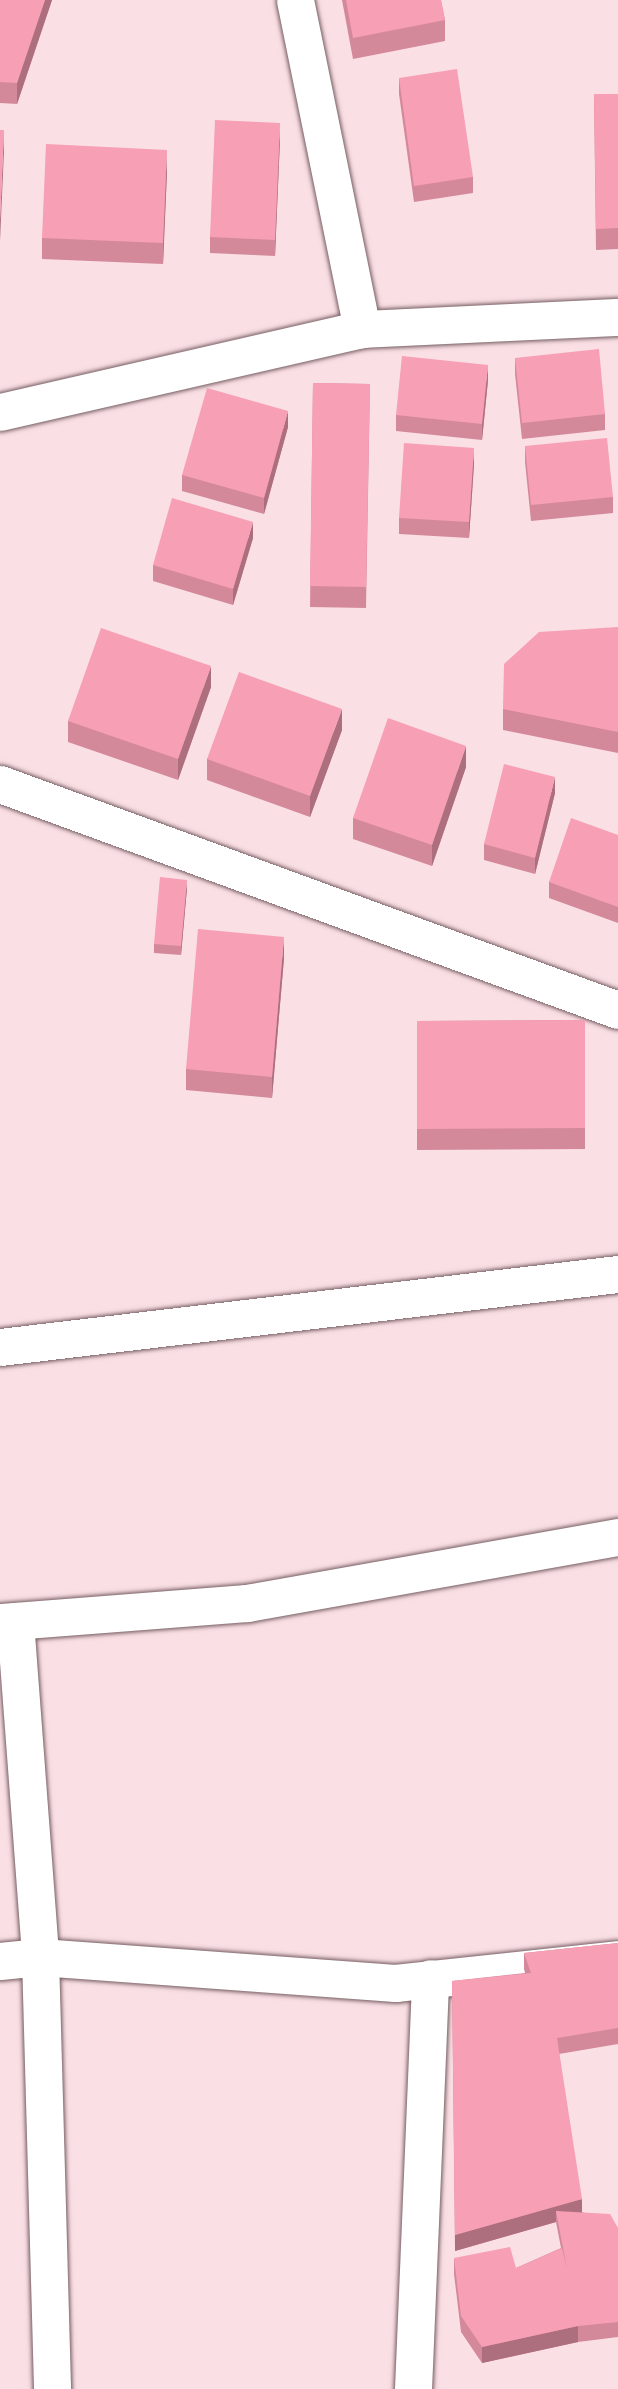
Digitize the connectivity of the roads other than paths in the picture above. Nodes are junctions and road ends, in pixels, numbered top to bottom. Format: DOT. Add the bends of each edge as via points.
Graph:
graph roads {
  1 [pos="295,0"];
  2 [pos="618,317"];
  3 [pos="362,329"];
  4 [pos="0,412"];
  5 [pos="0,784"];
  6 [pos="618,1010"];
  7 [pos="618,1274"];
  8 [pos="0,1347"];
  9 [pos="618,1538"];
  10 [pos="7,1621"];
  11 [pos="40,1957"];
  12 [pos="618,1959"];
  13 [pos="0,1961"];
  14 [pos="430,1978"];
  15 [pos="52,2389"];
  16 [pos="413,2389"];
  1 -- 3 [label="street"];
  2 -- 3 [label="street"];
  3 -- 4 [label="street"];
  5 -- 6 [label="street"];
  7 -- 8 [label="street"];
  9 -- 10 [label="street" via="247,1603"];
  10 -- 11 [label="street"];
  11 -- 13 [label="street"];
  11 -- 14 [label="street" via="395,1983"];
  11 -- 15 [label="street"];
  12 -- 14 [label="street"];
  14 -- 16 [label="street"];
}
